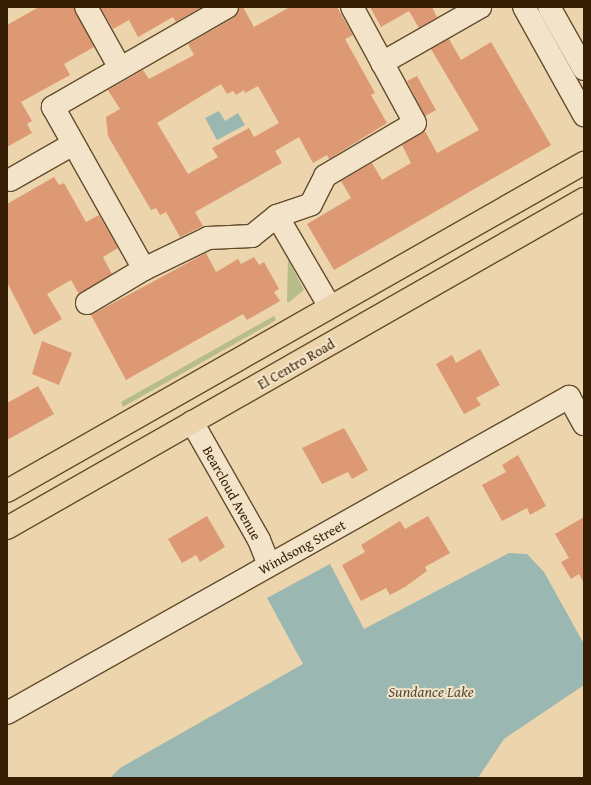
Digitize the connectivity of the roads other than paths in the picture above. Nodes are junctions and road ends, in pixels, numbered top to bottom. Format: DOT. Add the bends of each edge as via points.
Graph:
graph roads {
  1 [pos="86,7"];
  2 [pos="226,7"];
  3 [pos="352,7"];
  4 [pos="480,7"];
  5 [pos="524,7"];
  6 [pos="549,7"];
  7 [pos="382,63"];
  8 [pos="120,68"];
  9 [pos="584,69"];
  10 [pos="584,115"];
  11 [pos="74,144"];
  12 [pos="584,163"];
  13 [pos="10,180"];
  14 [pos="584,199"];
  15 [pos="277,216"];
  16 [pos="144,269"];
  17 [pos="87,303"];
  18 [pos="330,307"];
  19 [pos="192,422"];
  20 [pos="584,424"];
  21 [pos="7,491"];
  22 [pos="7,528"];
  23 [pos="269,565"];
  24 [pos="7,713"];
  1 -- 8 [label="street"];
  2 -- 8 [label="street"];
  3 -- 7 [label="street"];
  4 -- 7 [label="street"];
  5 -- 10 [label="street"];
  6 -- 9 [label="street"];
  7 -- 15 [label="street" via="415,123 325,176 311,204"];
  8 -- 11 [label="street" via="53,107"];
  11 -- 13 [label="street"];
  11 -- 16 [label="street"];
  12 -- 18 [label="main road"];
  14 -- 19 [label="main road, El Centro Road"];
  15 -- 16 [label="street" via="252,236 208,238"];
  15 -- 18 [label="street"];
  16 -- 17 [label="street"];
  18 -- 21 [label="main road"];
  19 -- 22 [label="main road, El Centro Road"];
  19 -- 23 [label="street, Bearcloud Avenue" via="259,540"];
  20 -- 23 [label="street, Windsong Street" via="569,396"];
  23 -- 24 [label="street, Windsong Street"];
}
